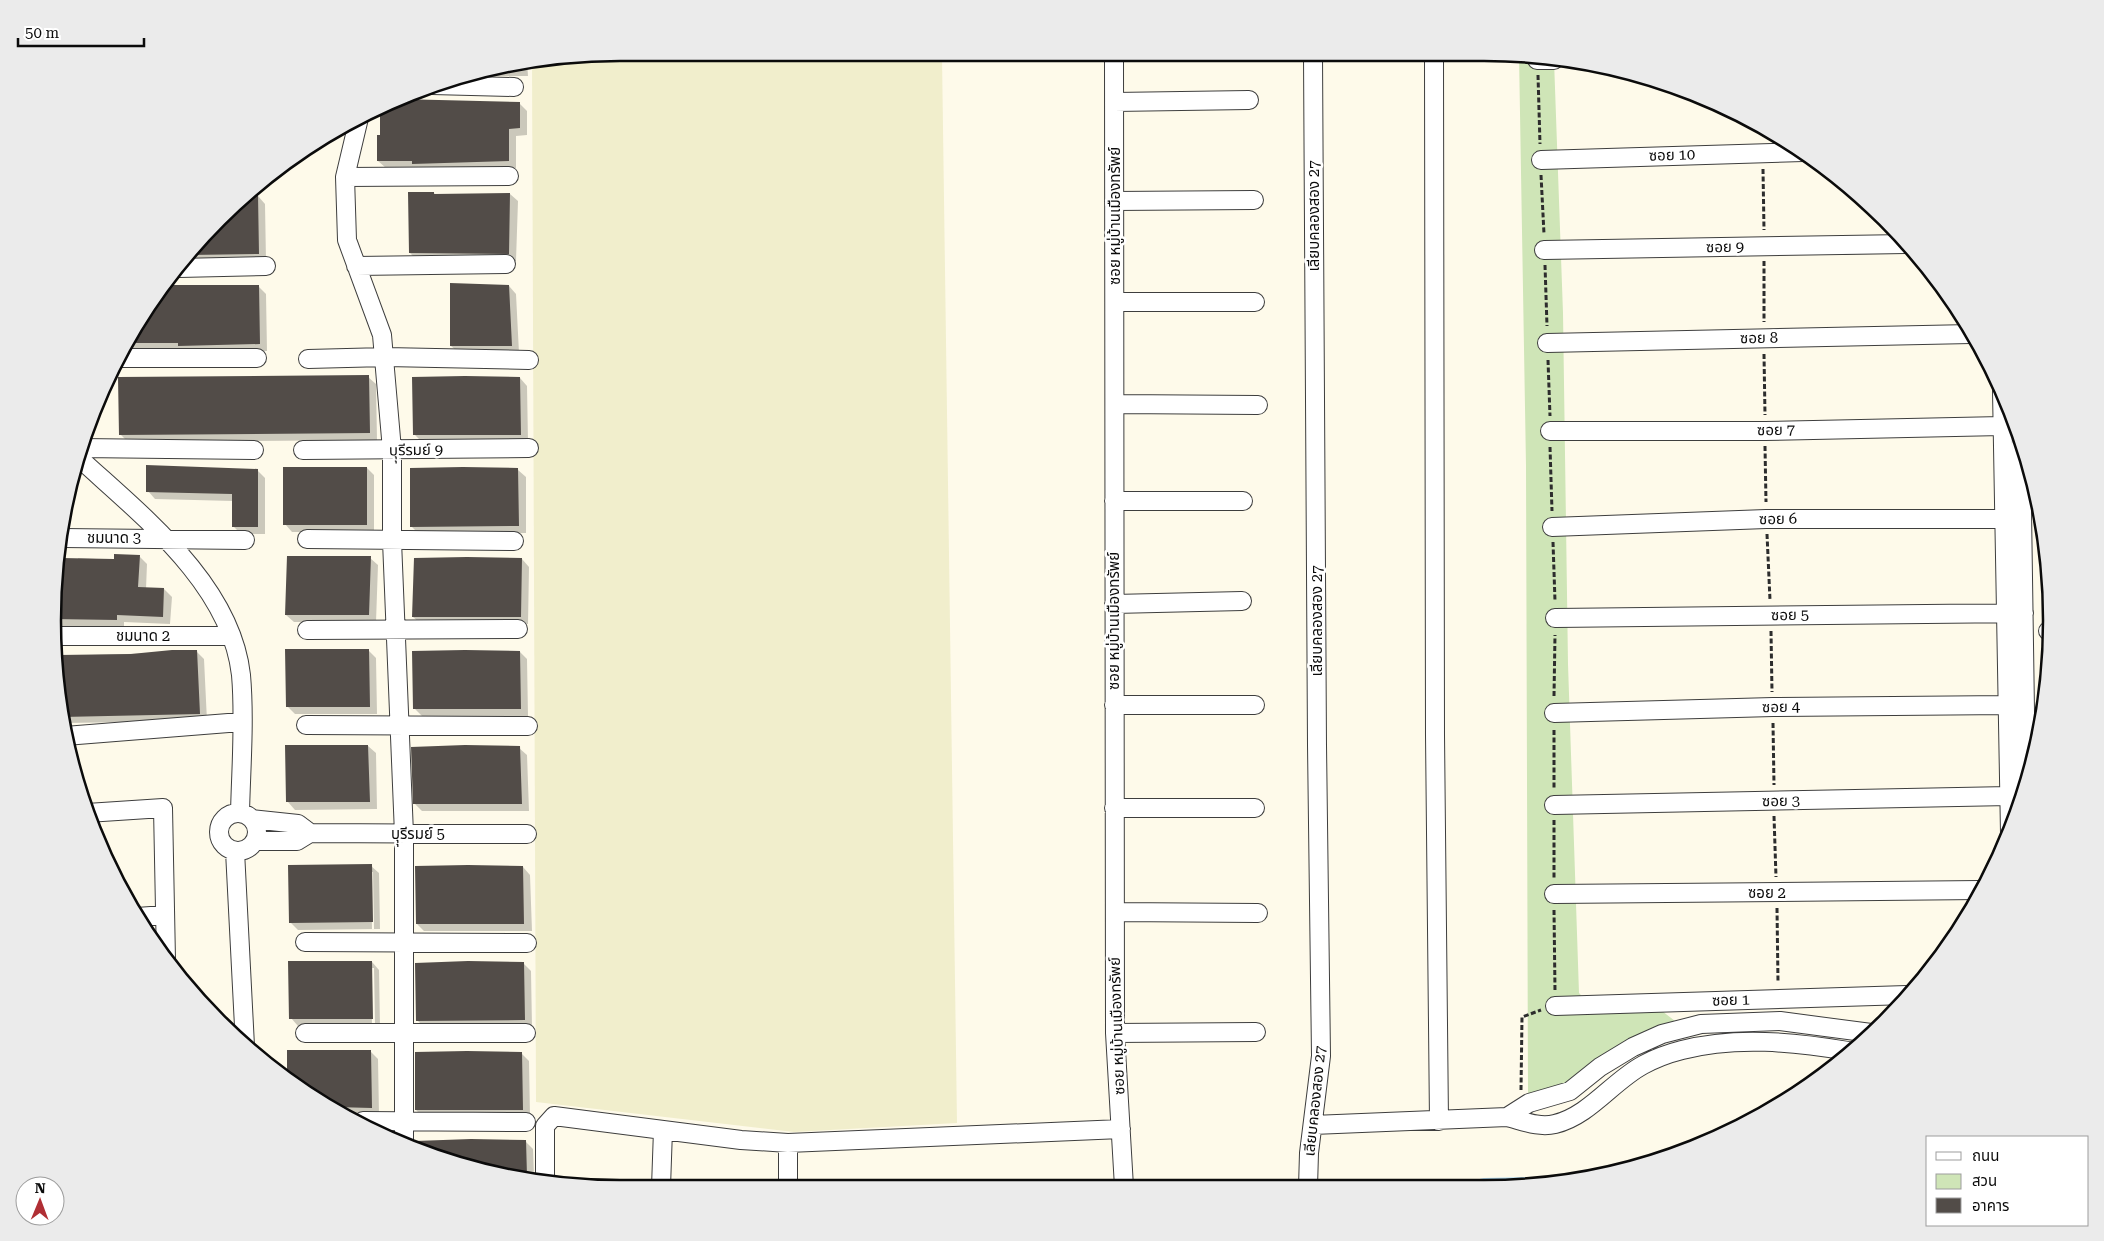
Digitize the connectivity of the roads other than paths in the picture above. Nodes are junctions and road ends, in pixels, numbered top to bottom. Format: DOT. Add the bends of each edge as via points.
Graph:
graph roads {
  1 [pos="1114,61"];
  2 [pos="1313,61"];
  3 [pos="1434,61"];
  4 [pos="458,86"];
  5 [pos="514,87"];
  6 [pos="1249,100"];
  7 [pos="1114,102"];
  8 [pos="357,128"];
  9 [pos="1788,152"];
  10 [pos="1541,160"];
  11 [pos="509,176"];
  12 [pos="345,177"];
  13 [pos="1254,200"];
  14 [pos="1114,201"];
  15 [pos="1897,244"];
  16 [pos="1544,250"];
  17 [pos="506,264"];
  18 [pos="266,266"];
  19 [pos="356,266"];
  20 [pos="187,268"];
  21 [pos="1115,302"];
  22 [pos="1255,302"];
  23 [pos="1964,334"];
  24 [pos="1547,343"];
  25 [pos="386,357"];
  26 [pos="127,358"];
  27 [pos="256,358"];
  28 [pos="308,359"];
  29 [pos="529,360"];
  30 [pos="1115,404"];
  31 [pos="1258,405"];
  32 [pos="2002,411"];
  33 [pos="2002,426"];
  34 [pos="1550,431"];
  35 [pos="89,448"];
  36 [pos="529,448"];
  37 [pos="254,450"];
  38 [pos="302,450"];
  39 [pos="392,450"];
  40 [pos="84,463"];
  41 [pos="2020,465"];
  42 [pos="1114,501"];
  43 [pos="1243,501"];
  44 [pos="2004,519"];
  45 [pos="1552,526"];
  46 [pos="68,538"];
  47 [pos="165,538"];
  48 [pos="307,539"];
  49 [pos="246,540"];
  50 [pos="514,540"];
  51 [pos="392,541"];
  52 [pos="1242,601"];
  53 [pos="1114,604"];
  54 [pos="2006,612"];
  55 [pos="2024,613"];
  56 [pos="1555,618"];
  57 [pos="518,629"];
  58 [pos="306,630"];
  59 [pos="395,631"];
  60 [pos="61,636"];
  61 [pos="231,636"];
  62 [pos="1114,705"];
  63 [pos="1255,705"];
  64 [pos="2008,706"];
  65 [pos="1554,713"];
  66 [pos="241,722"];
  67 [pos="306,725"];
  68 [pos="400,725"];
  69 [pos="528,726"];
  70 [pos="73,735"];
  71 [pos="2026,757"];
  72 [pos="2009,796"];
  73 [pos="1554,805"];
  74 [pos="1114,808"];
  75 [pos="1255,808"];
  76 [pos="2009,810"];
  77 [pos="95,812"];
  78 [pos="246,816"];
  79 [pos="310,832"];
  80 [pos="404,834"];
  81 [pos="527,834"];
  82 [pos="256,840"];
  83 [pos="235,851"];
  84 [pos="1973,890"];
  85 [pos="1554,894"];
  86 [pos="1115,912"];
  87 [pos="1258,913"];
  88 [pos="165,915"];
  89 [pos="147,916"];
  90 [pos="305,942"];
  91 [pos="404,943"];
  92 [pos="527,943"];
  93 [pos="166,945"];
  94 [pos="1898,995"];
  95 [pos="1779,999"];
  96 [pos="1555,1006"];
  97 [pos="1780,1021"];
  98 [pos="1797,1024"];
  99 [pos="1256,1032"];
  100 [pos="1862,1032"];
  101 [pos="305,1033"];
  102 [pos="404,1033"];
  103 [pos="526,1033"];
  104 [pos="1115,1033"];
  105 [pos="244,1034"];
  106 [pos="1793,1044"];
  107 [pos="1633,1047"];
  108 [pos="1841,1050"];
  109 [pos="1643,1065"];
  110 [pos="1514,1113"];
  111 [pos="372,1121"];
  112 [pos="1439,1121"];
  113 [pos="404,1122"];
  114 [pos="526,1122"];
  115 [pos="1313,1125"];
  116 [pos="1121,1128"];
  117 [pos="662,1130"];
  118 [pos="404,1136"];
  119 [pos="788,1143"];
  120 [pos="544,1174"];
  121 [pos="661,1180"];
  122 [pos="788,1180"];
  123 [pos="1124,1180"];
  124 [pos="1309,1180"];
  1 -- 7 [label="street, ซอย หมู่บ้านเมืองทรัพย์"];
  2 -- 115 [label="street, เลียบคลองสอง 27" via="1316,746 1322,1056"];
  3 -- 112 [label="street"];
  4 -- 5 [label="street"];
  6 -- 7 [label="street"];
  7 -- 14 [label="street, ซอย หมู่บ้านเมืองทรัพย์"];
  8 -- 12 [label="street"];
  9 -- 10 [label="street, ซอย 10"];
  11 -- 12 [label="street"];
  12 -- 19 [label="street" via="348,240"];
  13 -- 14 [label="street"];
  14 -- 21 [label="street, ซอย หมู่บ้านเมืองทรัพย์"];
  15 -- 16 [label="street, ซอย 9"];
  17 -- 19 [label="street"];
  18 -- 20 [label="street"];
  19 -- 25 [label="street" via="382,335"];
  21 -- 22 [label="street"];
  21 -- 30 [label="street, ซอย หมู่บ้านเมืองทรัพย์"];
  23 -- 24 [label="street, ซอย 8"];
  25 -- 28 [label="street"];
  25 -- 29 [label="street"];
  25 -- 39 [label="street"];
  26 -- 27 [label="street"];
  30 -- 31 [label="street"];
  30 -- 42 [label="street, ซอย หมู่บ้านเมืองทรัพย์"];
  32 -- 33 [label="street"];
  33 -- 34 [label="street, ซอย 7"];
  33 -- 44 [label="street"];
  35 -- 37 [label="street"];
  36 -- 39 [label="street, บุุรีรมย์ 9"];
  38 -- 39 [label="street, บุุรีรมย์ 9"];
  39 -- 51 [label="street"];
  40 -- 47 [label="street"];
  41 -- 55 [label="street"];
  42 -- 43 [label="street"];
  42 -- 53 [label="street, ซอย หมู่บ้านเมืองทรัพย์"];
  44 -- 45 [label="street, ซอย 6" via="1766,519"];
  44 -- 54 [label="street"];
  46 -- 47 [label="street, ชมนาด 3"];
  47 -- 49 [label="street, ชมนาด 3"];
  47 -- 61 [label="street" via="210,592"];
  48 -- 51 [label="street"];
  50 -- 51 [label="street"];
  51 -- 59 [label="street"];
  52 -- 53 [label="street"];
  53 -- 62 [label="street, ซอย หมู่บ้านเมืองทรัพย์"];
  54 -- 55 [label="street, ซอย 5"];
  54 -- 56 [label="street, ซอย 5"];
  54 -- 64 [label="street"];
  55 -- 71 [label="street"];
  57 -- 59 [label="street"];
  58 -- 59 [label="street"];
  59 -- 68 [label="street"];
  60 -- 61 [label="street, ชมนาด 2"];
  61 -- 66 [label="street" via="241,675"];
  62 -- 63 [label="street"];
  62 -- 74 [label="street, ซอย หมู่บ้านเมืองทรัพย์"];
  64 -- 65 [label="street, ซอย 4" via="1773,707"];
  64 -- 72 [label="street"];
  66 -- 70 [label="street"];
  66 -- 78 [label="street"];
  67 -- 68 [label="street"];
  68 -- 69 [label="street"];
  68 -- 80 [label="street"];
  72 -- 73 [label="street, ซอย 3"];
  72 -- 76 [label="street"];
  74 -- 75 [label="street"];
  74 -- 86 [label="street, ซอย หมู่บ้านเมืองทรัพย์"];
  77 -- 88 [label="street" via="163,808"];
  78 -- 79 [label="street, บุุรีรมย์ 5" via="298,824"];
  78 -- 82 [label="street" via="258,832"];
  78 -- 83 [label="street" via="227,816 222,821 219,833 224,845"];
  79 -- 80 [label="street, บุุรีรมย์ 5"];
  79 -- 82 [label="street, บุุรีรมย์ 5" via="297,841"];
  80 -- 81 [label="street, บุุรีรมย์ 5"];
  80 -- 91 [label="street"];
  82 -- 83 [label="street" via="244,851"];
  83 -- 105 [label="street"];
  84 -- 85 [label="street, ซอย 2"];
  86 -- 87 [label="street"];
  86 -- 104 [label="street, ซอย หมู่บ้านเมืองทรัพย์"];
  88 -- 89 [label="street"];
  88 -- 93 [label="street"];
  90 -- 91 [label="street"];
  91 -- 92 [label="street"];
  91 -- 102 [label="street"];
  94 -- 95 [label="street, ซอย 1"];
  95 -- 96 [label="street, ซอย 1"];
  95 -- 97 [label="street"];
  97 -- 98 [label="street"];
  97 -- 107 [label="street" via="1701,1024 1662,1034"];
  98 -- 100 [label="street"];
  98 -- 106 [label="street"];
  99 -- 104 [label="street"];
  101 -- 102 [label="street"];
  102 -- 103 [label="street"];
  102 -- 113 [label="street"];
  104 -- 116 [label="street, ซอย หมู่บ้านเมืองทรัพย์"];
  106 -- 108 [label="street"];
  106 -- 109 [label="street" via="1718,1043 1681,1050"];
  107 -- 109 [label="street"];
  107 -- 110 [label="street" via="1570,1091 1529,1103"];
  109 -- 110 [label="street" via="1570,1119 1536,1125"];
  110 -- 112 [label="street"];
  111 -- 113 [label="street"];
  112 -- 115 [label="street"];
  113 -- 114 [label="street"];
  113 -- 118 [label="street"];
  115 -- 124 [label="street, เลียบคลองสอง 27"];
  116 -- 119 [label="street"];
  116 -- 123 [label="street, ซอย หมู่บ้านเมืองทรัพย์"];
  117 -- 119 [label="street"];
  117 -- 120 [label="street" via="554,1116 545,1126"];
  117 -- 121 [label="street"];
  119 -- 122 [label="street"];
}
